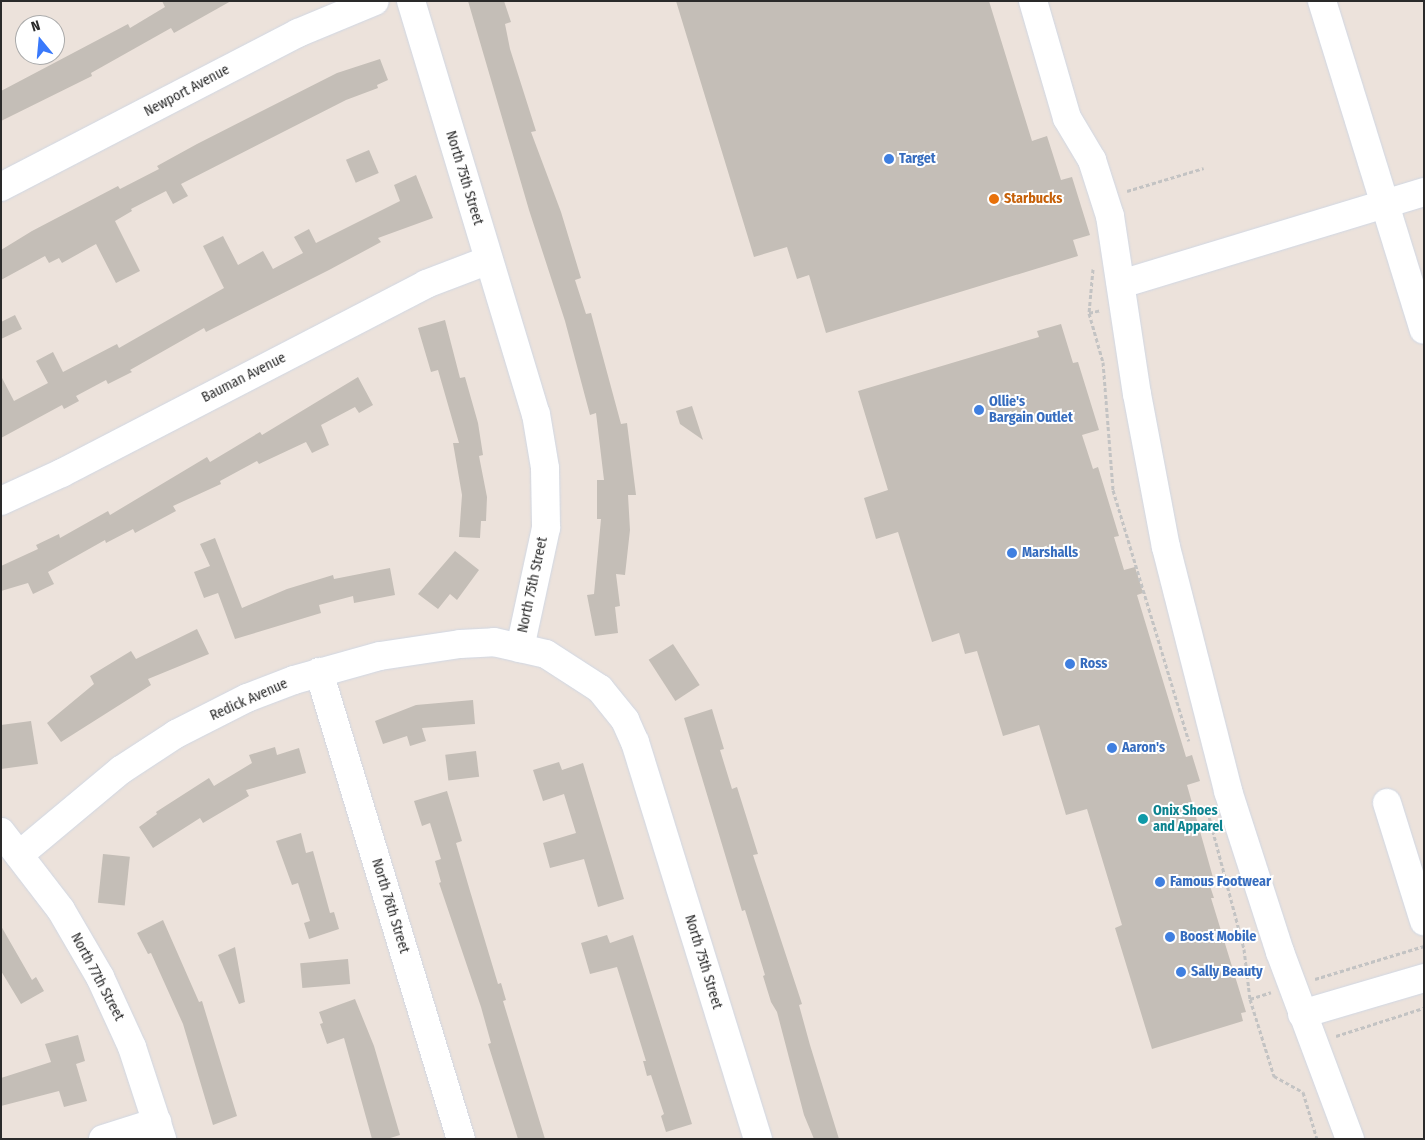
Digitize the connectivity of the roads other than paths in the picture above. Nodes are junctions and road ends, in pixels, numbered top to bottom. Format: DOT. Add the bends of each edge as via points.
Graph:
graph roads {
  1 [pos="375,1"];
  2 [pos="411,1"];
  3 [pos="1033,1"];
  4 [pos="1322,1"];
  5 [pos="1,187"];
  6 [pos="1424,192"];
  7 [pos="1385,204"];
  8 [pos="489,260"];
  9 [pos="1121,284"];
  10 [pos="1424,330"];
  11 [pos="1,501"];
  12 [pos="520,648"];
  13 [pos="319,672"];
  14 [pos="1387,803"];
  15 [pos="1,832"];
  16 [pos="19,855"];
  17 [pos="1424,921"];
  18 [pos="1424,978"];
  19 [pos="1302,1014"];
  20 [pos="160,1131"];
  21 [pos="103,1139"];
  22 [pos="461,1139"];
  23 [pos="758,1139"];
  24 [pos="1350,1139"];
  1 -- 5 [label="street, Newport Avenue" via="298,32"];
  2 -- 8 [label="street, North 75th Street"];
  3 -- 9 [label="street" via="1067,118 1092,160 1106,198"];
  4 -- 7 [label="street"];
  6 -- 7 [label="street"];
  7 -- 9 [label="street"];
  7 -- 10 [label="street"];
  8 -- 11 [label="street, Bauman Avenue" via="426,284"];
  8 -- 12 [label="street, North 75th Street" via="536,414 544,468 544,547"];
  9 -- 19 [label="street" via="1140,408 1179,606 1228,791"];
  12 -- 13 [label="street, Redick Avenue" via="494,642 460,644 380,656"];
  12 -- 23 [label="street, North 75th Street" via="546,654 591,681 625,720 636,742"];
  13 -- 16 [label="street, Redick Avenue" via="246,698 176,734 121,770"];
  13 -- 22 [label="street, North 76th Street"];
  14 -- 17 [label="street"];
  15 -- 16 [label="street, North 77th Street"];
  16 -- 20 [label="street, North 77th Street" via="61,910 100,977 132,1047"];
  18 -- 19 [label="street"];
  19 -- 24 [label="street"];
  20 -- 21 [label="street"];
}
